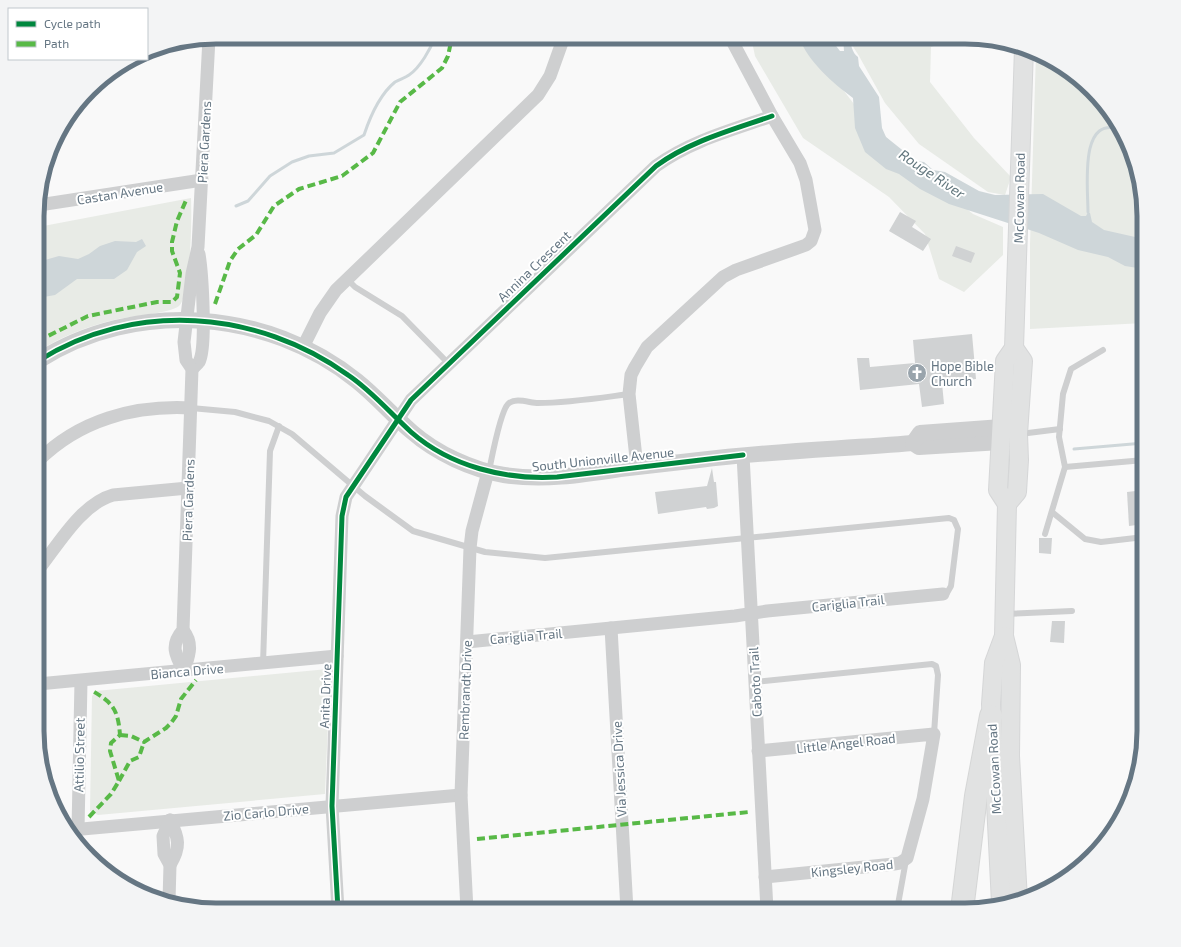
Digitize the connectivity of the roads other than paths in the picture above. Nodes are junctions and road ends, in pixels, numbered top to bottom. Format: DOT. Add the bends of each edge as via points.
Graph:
graph roads {
  1 [pos="209,44"];
  2 [pos="561,44"];
  3 [pos="734,44"];
  4 [pos="1024,54"];
  5 [pos="772,116"];
  6 [pos="202,180"];
  7 [pos="44,204"];
  8 [pos="198,247"];
  9 [pos="346,278"];
  10 [pos="187,320"];
  11 [pos="203,320"];
  12 [pos="303,347"];
  13 [pos="1014,348"];
  14 [pos="1103,350"];
  15 [pos="44,359"];
  16 [pos="448,363"];
  17 [pos="192,369"];
  18 [pos="629,394"];
  19 [pos="191,408"];
  20 [pos="398,419"];
  21 [pos="279,426"];
  22 [pos="1060,429"];
  23 [pos="1001,434"];
  24 [pos="1018,434"];
  25 [pos="743,455"];
  26 [pos="44,456"];
  27 [pos="1137,461"];
  28 [pos="637,467"];
  29 [pos="1065,467"];
  30 [pos="488,472"];
  31 [pos="353,486"];
  32 [pos="188,488"];
  33 [pos="1007,504"];
  34 [pos="1052,512"];
  35 [pos="1045,534"];
  36 [pos="747,538"];
  37 [pos="1137,538"];
  38 [pos="470,548"];
  39 [pos="44,562"];
  40 [pos="943,594"];
  41 [pos="1072,611"];
  42 [pos="751,614"];
  43 [pos="1004,614"];
  44 [pos="610,628"];
  45 [pos="1004,636"];
  46 [pos="467,642"];
  47 [pos="337,656"];
  48 [pos="262,664"];
  49 [pos="184,671"];
  50 [pos="81,681"];
  51 [pos="755,682"];
  52 [pos="44,684"];
  53 [pos="991,716"];
  54 [pos="934,734"];
  55 [pos="758,751"];
  56 [pos="461,794"];
  57 [pos="332,806"];
  58 [pos="170,820"];
  59 [pos="74,828"];
  60 [pos="75,830"];
  61 [pos="907,858"];
  62 [pos="765,877"];
  63 [pos="1018,895"];
  64 [pos="169,896"];
  65 [pos="1001,900"];
  66 [pos="338,903"];
  67 [pos="467,903"];
  68 [pos="627,903"];
  69 [pos="767,903"];
  70 [pos="898,903"];
  71 [pos="963,903"];
  1 -- 6 [label="street, Piera Gardens"];
  2 -- 9 [label="street" via="550,76 538,95"];
  3 -- 5 [label="street"];
  4 -- 13 [label="main road, McCowan Road"];
  5 -- 16 [label="street, Annina Crescent" via="692,145 656,166"];
  5 -- 18 [label="street" via="800,163 806,180 815,224 814,236 806,245 723,277 646,347 631,375"];
  6 -- 7 [label="street, Castan Avenue"];
  6 -- 8 [label="street, Piera Gardens"];
  8 -- 10 [label="street, Piera Gardens"];
  8 -- 11 [label="street, Piera Gardens" via="203,276"];
  9 -- 12 [label="street" via="320,313"];
  9 -- 16 [label="lane" via="355,287 402,316"];
  10 -- 11 [label="street, South Unionville Avenue"];
  10 -- 15 [label="street, South Unionville Avenue" via="140,323 107,331 64,347"];
  10 -- 17 [label="street, Piera Gardens" via="184,342 186,360"];
  11 -- 12 [label="street, South Unionville Avenue" via="258,330"];
  11 -- 17 [label="street, Piera Gardens" via="199,362"];
  12 -- 20 [label="street, South Unionville Avenue" via="350,376"];
  13 -- 23 [label="main road, McCowan Road" via="1005,361"];
  13 -- 24 [label="main road, McCowan Road" via="1023,361"];
  14 -- 22 [label="lane" via="1071,369 1063,394"];
  16 -- 20 [label="street, Annina Crescent" via="411,400"];
  17 -- 19 [label="street, Piera Gardens"];
  18 -- 28 [label="street"];
  18 -- 30 [label="lane" via="557,402 534,403 513,400 504,412"];
  19 -- 21 [label="lane" via="235,412"];
  19 -- 26 [label="street" via="143,408 111,416 71,435"];
  19 -- 32 [label="street, Piera Gardens"];
  20 -- 30 [label="street, South Unionville Avenue" via="438,450"];
  20 -- 31 [label="street, Annina Crescent"];
  21 -- 31 [label="lane"];
  21 -- 48 [label="lane" via="270,451"];
  22 -- 24 [label="lane"];
  22 -- 29 [label="lane" via="1059,437"];
  23 -- 24 [label="street, South Unionville Avenue"];
  23 -- 25 [label="street, South Unionville Avenue" via="920,433 913,443"];
  23 -- 33 [label="main road, McCowan Road" via="998,490"];
  24 -- 33 [label="main road, McCowan Road" via="1017,492"];
  25 -- 28 [label="street, South Unionville Avenue"];
  25 -- 36 [label="street, Caboto Trail"];
  27 -- 29 [label="lane"];
  28 -- 30 [label="street, South Unionville Avenue" via="544,478"];
  29 -- 34 [label="lane"];
  30 -- 38 [label="street, Rembrandt Drive"];
  31 -- 38 [label="lane" via="413,531"];
  31 -- 47 [label="street, Anita Drive" via="346,497 342,516"];
  32 -- 39 [label="street" via="103,498 86,510"];
  32 -- 49 [label="street, Piera Gardens" via="183,630 190,638 189,655"];
  33 -- 43 [label="main road, McCowan Road"];
  34 -- 35 [label="lane"];
  34 -- 37 [label="lane" via="1085,539 1101,542"];
  36 -- 38 [label="lane" via="539,558"];
  36 -- 40 [label="lane, Cariglia Trail" via="949,518 954,520 958,529 952,586"];
  36 -- 42 [label="street, Caboto Trail"];
  38 -- 46 [label="street, Rembrandt Drive"];
  40 -- 42 [label="street, Cariglia Trail"];
  41 -- 43 [label="lane"];
  42 -- 44 [label="street, Cariglia Trail"];
  42 -- 51 [label="street, Caboto Trail"];
  43 -- 45 [label="main road, McCowan Road"];
  44 -- 46 [label="street, Cariglia Trail"];
  44 -- 68 [label="street, Via Jessica Drive"];
  45 -- 53 [label="main road, McCowan Road" via="994,663"];
  45 -- 63 [label="main road, McCowan Road" via="1011,665 1010,756"];
  46 -- 56 [label="street, Rembrandt Drive"];
  47 -- 48 [label="street, Bianca Drive"];
  47 -- 57 [label="street, Anita Drive"];
  48 -- 49 [label="street, Bianca Drive"];
  49 -- 50 [label="street, Bianca Drive"];
  50 -- 52 [label="street, Bianca Drive"];
  50 -- 59 [label="street, Attilio Street"];
  51 -- 54 [label="lane" via="932,664 936,666 938,675"];
  51 -- 55 [label="street, Caboto Trail"];
  53 -- 65 [label="main road, McCowan Road"];
  53 -- 71 [label="highway" via="976,796"];
  54 -- 55 [label="street, Little Angel Road"];
  54 -- 61 [label="street, Kingsley Road" via="924,800"];
  55 -- 62 [label="street, Caboto Trail"];
  56 -- 57 [label="street, Zio Carlo Drive"];
  56 -- 67 [label="street, Rembrandt Drive"];
  57 -- 58 [label="street, Zio Carlo Drive"];
  57 -- 66 [label="street, Anita Drive"];
  58 -- 60 [label="street, Zio Carlo Drive"];
  58 -- 64 [label="street" via="178,836 177,853 170,865"];
  61 -- 62 [label="street, Kingsley Road" via="894,864"];
  61 -- 70 [label="lane"];
  62 -- 69 [label="street, Caboto Trail"];
}
